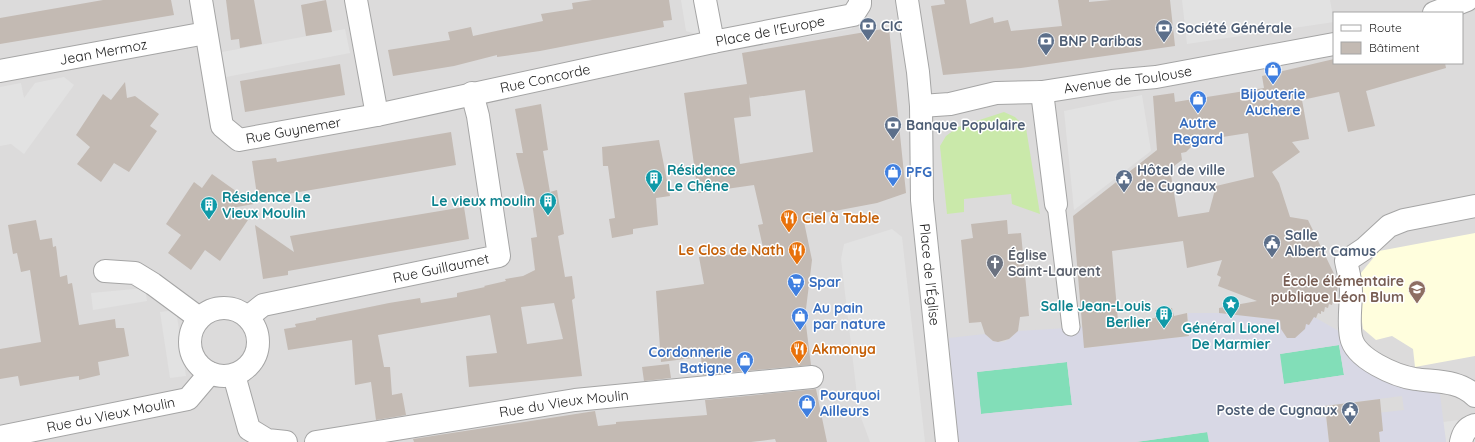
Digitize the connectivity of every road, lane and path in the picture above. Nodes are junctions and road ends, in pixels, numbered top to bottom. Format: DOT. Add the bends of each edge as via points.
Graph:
graph roads {
  1 [pos="201,0"];
  2 [pos="356,0"];
  3 [pos="705,0"];
  4 [pos="860,0"];
  5 [pos="907,0"];
  6 [pos="1468,0"];
  7 [pos="1437,12"];
  8 [pos="206,33"];
  9 [pos="713,42"];
  10 [pos="1333,44"];
  11 [pos="0,71"];
  12 [pos="1042,92"];
  13 [pos="472,93"];
  14 [pos="921,106"];
  15 [pos="376,115"];
  16 [pos="1056,204"];
  17 [pos="1475,206"];
  18 [pos="105,270"];
  19 [pos="248,317"];
  20 [pos="199,318"];
  21 [pos="1071,327"];
  22 [pos="210,373"];
  23 [pos="234,375"];
  24 [pos="812,377"];
  25 [pos="1475,396"];
  26 [pos="1475,425"];
  27 [pos="0,438"];
  28 [pos="286,442"];
  29 [pos="316,442"];
  30 [pos="947,442"];
  31 [pos="1461,442"];
  1 -- 8 [label="street, Rue Guynemer"];
  2 -- 15 [label="street"];
  3 -- 9 [label="street, Place de l'Europe"];
  4 -- 9 [label="street, Place de l'Europe" via="853,15"];
  5 -- 14 [label="street, Place de l'Église"];
  6 -- 7 [label="street"];
  8 -- 11 [label="street, Jean Mermoz"];
  8 -- 15 [label="street, Rue Guynemer" via="222,126 239,140"];
  9 -- 13 [label="street, Rue Concorde"];
  10 -- 12 [label="street, Avenue de Toulouse" via="1156,77"];
  12 -- 14 [label="street, Avenue de Toulouse" via="996,93 950,104"];
  12 -- 16 [label="street"];
  13 -- 15 [label="street, Rue Concorde"];
  13 -- 19 [label="street, Rue Guillaumet" via="478,116 499,256 263,305"];
  14 -- 30 [label="street, Place de l'Église" via="922,200"];
  16 -- 21 [label="street"];
  17 -- 25 [label="street" via="1404,220 1389,226 1364,249 1346,261 1351,289 1351,338 1358,350 1368,360 1380,366 1414,379 1450,382"];
  18 -- 20 [label="street" via="135,274"];
  19 -- 20 [label="street" via="239,311 218,308 208,311"];
  19 -- 23 [label="street" via="256,327 259,338 258,350 253,362"];
  20 -- 22 [label="street" via="192,329 192,354 199,365"];
  22 -- 23 [label="street"];
  22 -- 27 [label="street, Rue du Vieux Moulin" via="188,399"];
  23 -- 28 [label="street" via="249,429 267,440"];
  24 -- 29 [label="street, Rue du Vieux Moulin" via="575,400"];
  26 -- 31 [label="street" via="1462,434"];
}
